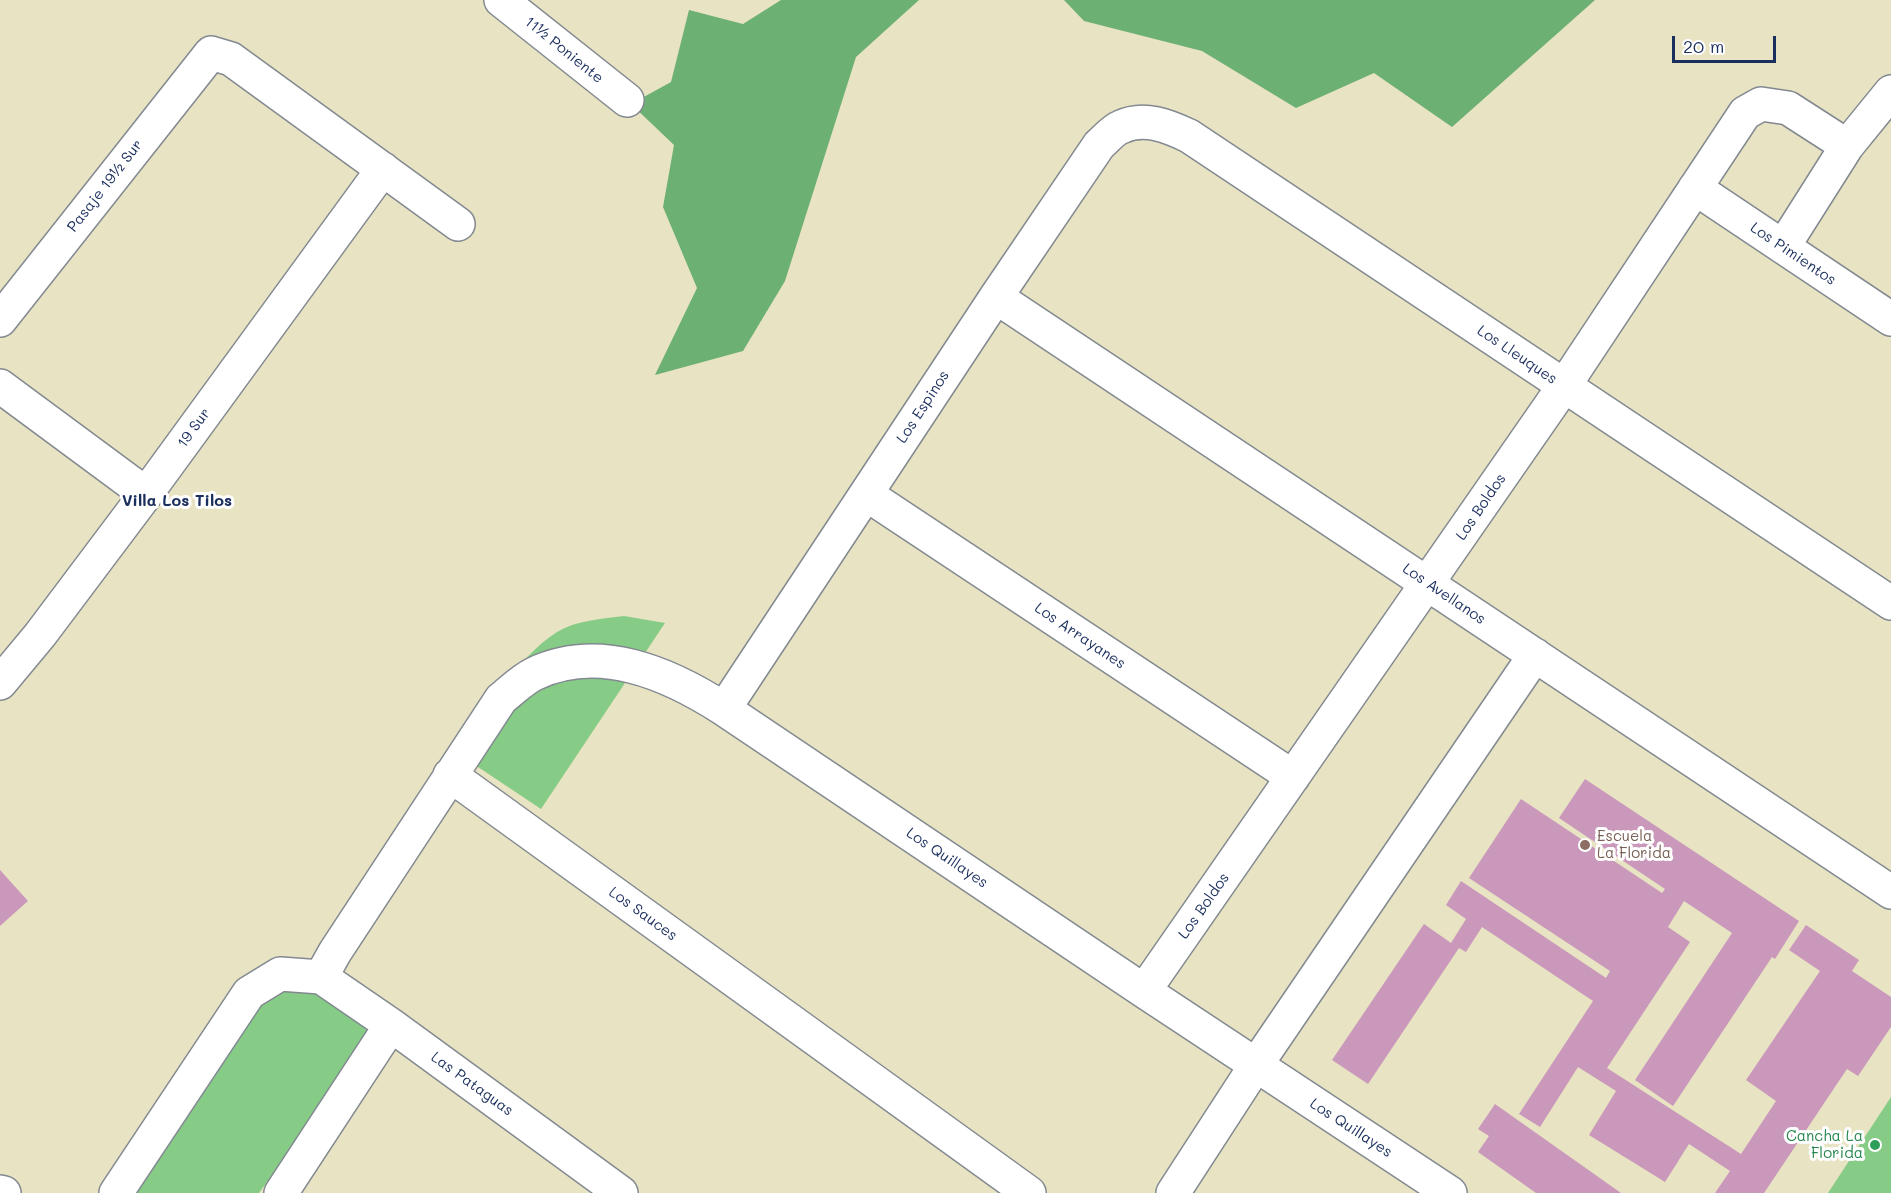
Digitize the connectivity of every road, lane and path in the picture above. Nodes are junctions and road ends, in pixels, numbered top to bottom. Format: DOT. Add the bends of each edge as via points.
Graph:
graph roads {
  1 [pos="501,0"];
  2 [pos="1891,92"];
  3 [pos="627,100"];
  4 [pos="1137,123"];
  5 [pos="1847,146"];
  6 [pos="383,169"];
  7 [pos="1695,188"];
  8 [pos="458,224"];
  9 [pos="1783,247"];
  10 [pos="996,297"];
  11 [pos="1891,319"];
  12 [pos="0,320"];
  13 [pos="0,386"];
  14 [pos="1564,386"];
  15 [pos="146,494"];
  16 [pos="866,494"];
  17 [pos="1428,584"];
  18 [pos="1891,603"];
  19 [pos="1535,655"];
  20 [pos="0,683"];
  21 [pos="724,709"];
  22 [pos="450,775"];
  23 [pos="1293,777"];
  24 [pos="1891,892"];
  25 [pos="321,977"];
  26 [pos="1144,991"];
  27 [pos="391,1025"];
  28 [pos="1256,1065"];
  29 [pos="116,1193"];
  30 [pos="281,1193"];
  31 [pos="621,1193"];
  32 [pos="1029,1193"];
  33 [pos="1173,1193"];
  34 [pos="1450,1193"];
  1 -- 3 [label="street, 11½ Poniente"];
  2 -- 5 [label="street"];
  4 -- 10 [label="street, Los Espinos" via="1120,127 1099,145"];
  4 -- 14 [label="street, Los Lleuques" via="1164,124 1189,136"];
  5 -- 7 [label="street, Los Boldos" via="1788,108 1761,104 1745,113"];
  5 -- 9 [label="street"];
  6 -- 8 [label="street"];
  6 -- 12 [label="street, Pasaje 19½ Sur" via="231,59 211,52"];
  6 -- 15 [label="street, 19 Sur"];
  7 -- 9 [label="street, Los Pimientos"];
  7 -- 14 [label="street, Los Boldos"];
  9 -- 11 [label="street, Los Pimientos"];
  10 -- 16 [label="street, Los Espinos"];
  10 -- 17 [label="street, Los Avellanos"];
  13 -- 15 [label="street"];
  14 -- 17 [label="street, Los Boldos"];
  14 -- 18 [label="street, Los Lleuques"];
  15 -- 20 [label="street, 19 Sur"];
  16 -- 21 [label="street, Los Espinos"];
  16 -- 23 [label="street, Los Arrayanes"];
  17 -- 19 [label="street, Los Avellanos"];
  17 -- 23 [label="street, Los Boldos"];
  19 -- 24 [label="street, Los Avellanos"];
  19 -- 28 [label="street"];
  21 -- 22 [label="street, Los Quillayes" via="699,692 639,667 599,660 563,663 532,675 501,699"];
  21 -- 26 [label="street, Los Quillayes"];
  22 -- 25 [label="street"];
  22 -- 32 [label="street, Los Sauces"];
  23 -- 26 [label="street, Los Boldos"];
  25 -- 27 [label="street, Las Pataguas"];
  25 -- 29 [label="street" via="280,975 249,993"];
  26 -- 28 [label="street, Los Quillayes"];
  27 -- 30 [label="street"];
  27 -- 31 [label="street, Las Pataguas"];
  28 -- 33 [label="street"];
  28 -- 34 [label="street, Los Quillayes"];
}
